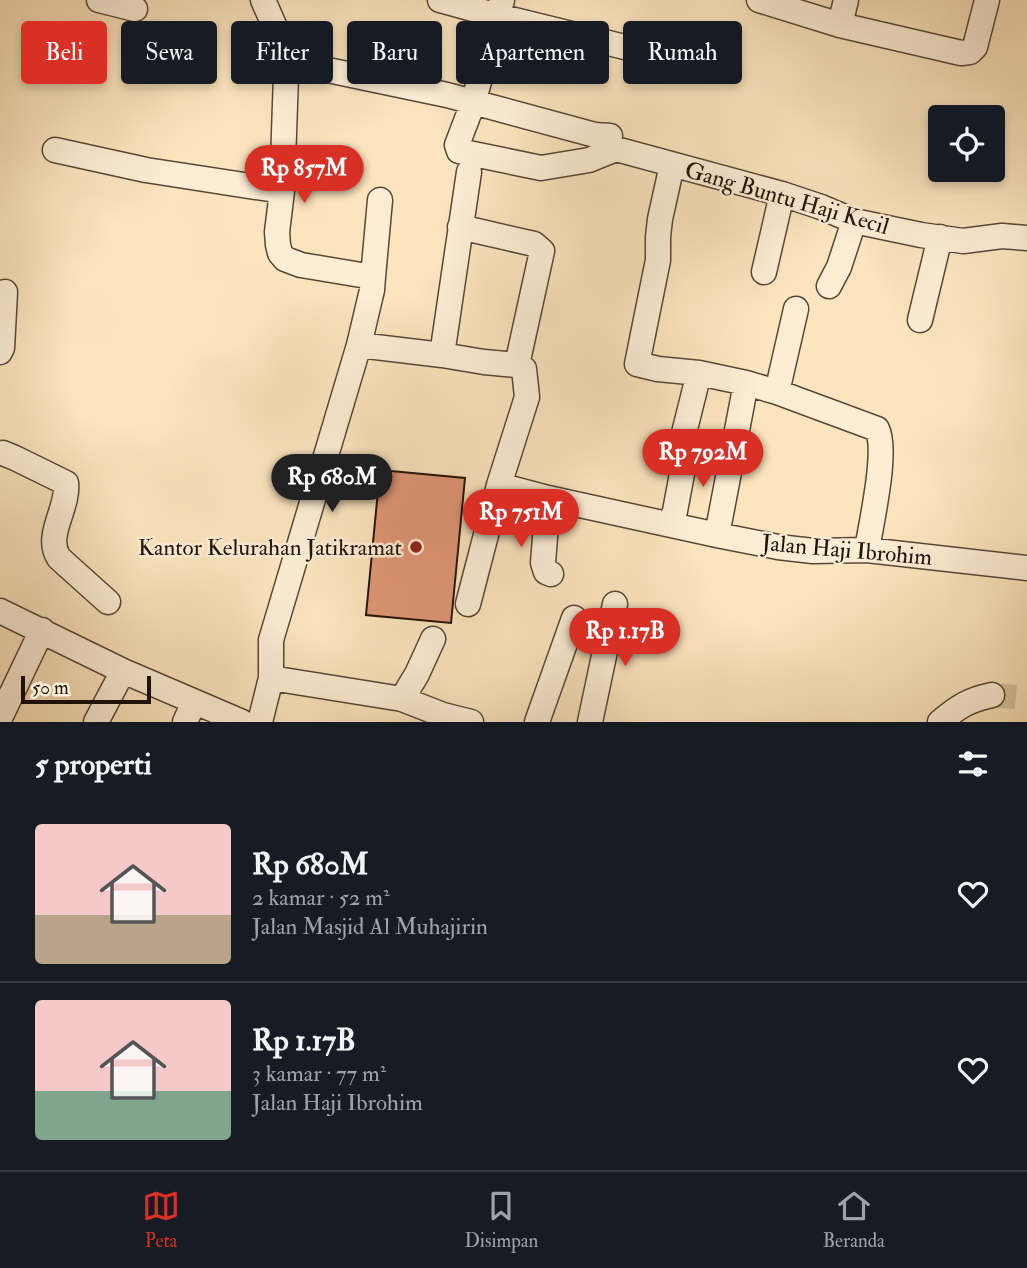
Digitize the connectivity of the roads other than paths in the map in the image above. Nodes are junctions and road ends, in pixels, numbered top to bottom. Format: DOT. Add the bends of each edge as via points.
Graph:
graph roads {
  1 [pos="99,0"];
  2 [pos="263,0"];
  3 [pos="440,0"];
  4 [pos="762,0"];
  5 [pos="846,0"];
  6 [pos="987,0"];
  7 [pos="500,8"];
  8 [pos="135,9"];
  9 [pos="840,24"];
  10 [pos="623,44"];
  11 [pos="333,71"];
  12 [pos="473,103"];
  13 [pos="620,143"];
  14 [pos="55,150"];
  15 [pos="673,165"];
  16 [pos="469,172"];
  17 [pos="282,191"];
  18 [pos="782,194"];
  19 [pos="380,200"];
  20 [pos="854,222"];
  21 [pos="460,227"];
  22 [pos="940,237"];
  23 [pos="1027,238"];
  24 [pos="764,272"];
  25 [pos="373,277"];
  26 [pos="829,286"];
  27 [pos="5,292"];
  28 [pos="796,309"];
  29 [pos="920,320"];
  30 [pos="359,345"];
  31 [pos="0,352"];
  32 [pos="442,355"];
  33 [pos="517,365"];
  34 [pos="699,373"];
  35 [pos="746,383"];
  36 [pos="778,392"];
  37 [pos="684,433"];
  38 [pos="1,450"];
  39 [pos="685,458"];
  40 [pos="499,485"];
  41 [pos="548,498"];
  42 [pos="670,524"];
  43 [pos="717,535"];
  44 [pos="867,550"];
  45 [pos="1027,568"];
  46 [pos="551,574"];
  47 [pos="108,602"];
  48 [pos="468,604"];
  49 [pos="615,604"];
  50 [pos="0,611"];
  51 [pos="574,618"];
  52 [pos="42,630"];
  53 [pos="433,639"];
  54 [pos="123,671"];
  55 [pos="271,678"];
  56 [pos="992,695"];
  57 [pos="402,699"];
  58 [pos="189,712"];
  59 [pos="0,718"];
  60 [pos="442,719"];
  61 [pos="96,722"];
  62 [pos="242,722"];
  63 [pos="260,722"];
  64 [pos="471,722"];
  65 [pos="537,722"];
  66 [pos="590,722"];
  67 [pos="940,722"];
  1 -- 8 [label="street"];
  2 -- 17 [label="street" via="281,41 286,75"];
  3 -- 7 [label="street"];
  4 -- 9 [label="street"];
  5 -- 9 [label="street"];
  6 -- 9 [label="street" via="971,52"];
  7 -- 10 [label="street"];
  7 -- 12 [label="street"];
  11 -- 12 [label="street, Gang Buntu Haji Kecil"];
  12 -- 13 [label="street, Gang Buntu Haji Kecil"];
  12 -- 13 [label="street" via="457,145 465,153 541,168 589,160"];
  13 -- 15 [label="street, Gang Buntu Haji Kecil"];
  14 -- 17 [label="street" via="146,170"];
  15 -- 18 [label="street, Gang Buntu Haji Kecil"];
  15 -- 34 [label="street" via="637,364"];
  16 -- 21 [label="street"];
  17 -- 25 [label="street" via="277,232 285,259"];
  18 -- 20 [label="street, Gang Buntu Haji Kecil"];
  18 -- 24 [label="street"];
  19 -- 25 [label="street"];
  20 -- 22 [label="street, Gang Buntu Haji Kecil"];
  20 -- 26 [label="street"];
  21 -- 32 [label="street"];
  21 -- 33 [label="street" via="534,244 542,251"];
  22 -- 23 [label="street, Gang Buntu Haji Kecil" via="963,241"];
  22 -- 29 [label="street"];
  25 -- 30 [label="street"];
  27 -- 31 [label="street"];
  28 -- 36 [label="street"];
  30 -- 32 [label="street"];
  30 -- 55 [label="street" via="271,640"];
  32 -- 33 [label="street"];
  33 -- 40 [label="street" via="524,369 527,397"];
  34 -- 35 [label="street"];
  34 -- 37 [label="street"];
  35 -- 36 [label="street"];
  35 -- 43 [label="street"];
  36 -- 44 [label="street" via="877,429 879,469"];
  38 -- 47 [label="street" via="66,483 54,550"];
  39 -- 42 [label="street"];
  40 -- 41 [label="street, Jalan Haji Ibrohim"];
  40 -- 48 [label="street"];
  41 -- 42 [label="street, Jalan Haji Ibrohim"];
  41 -- 46 [label="street" via="543,563"];
  42 -- 43 [label="street, Jalan Haji Ibrohim"];
  43 -- 44 [label="street, Jalan Haji Ibrohim" via="813,551"];
  44 -- 45 [label="street, Jalan Haji Ibrohim"];
  49 -- 66 [label="street"];
  50 -- 52 [label="street"];
  51 -- 65 [label="street"];
  52 -- 54 [label="street"];
  52 -- 59 [label="street"];
  53 -- 57 [label="street"];
  54 -- 58 [label="street"];
  54 -- 61 [label="street"];
  55 -- 57 [label="street"];
  55 -- 63 [label="street"];
  56 -- 67 [label="street" via="974,699"];
  57 -- 60 [label="street"];
  58 -- 62 [label="street"];
  60 -- 64 [label="street"];
}
